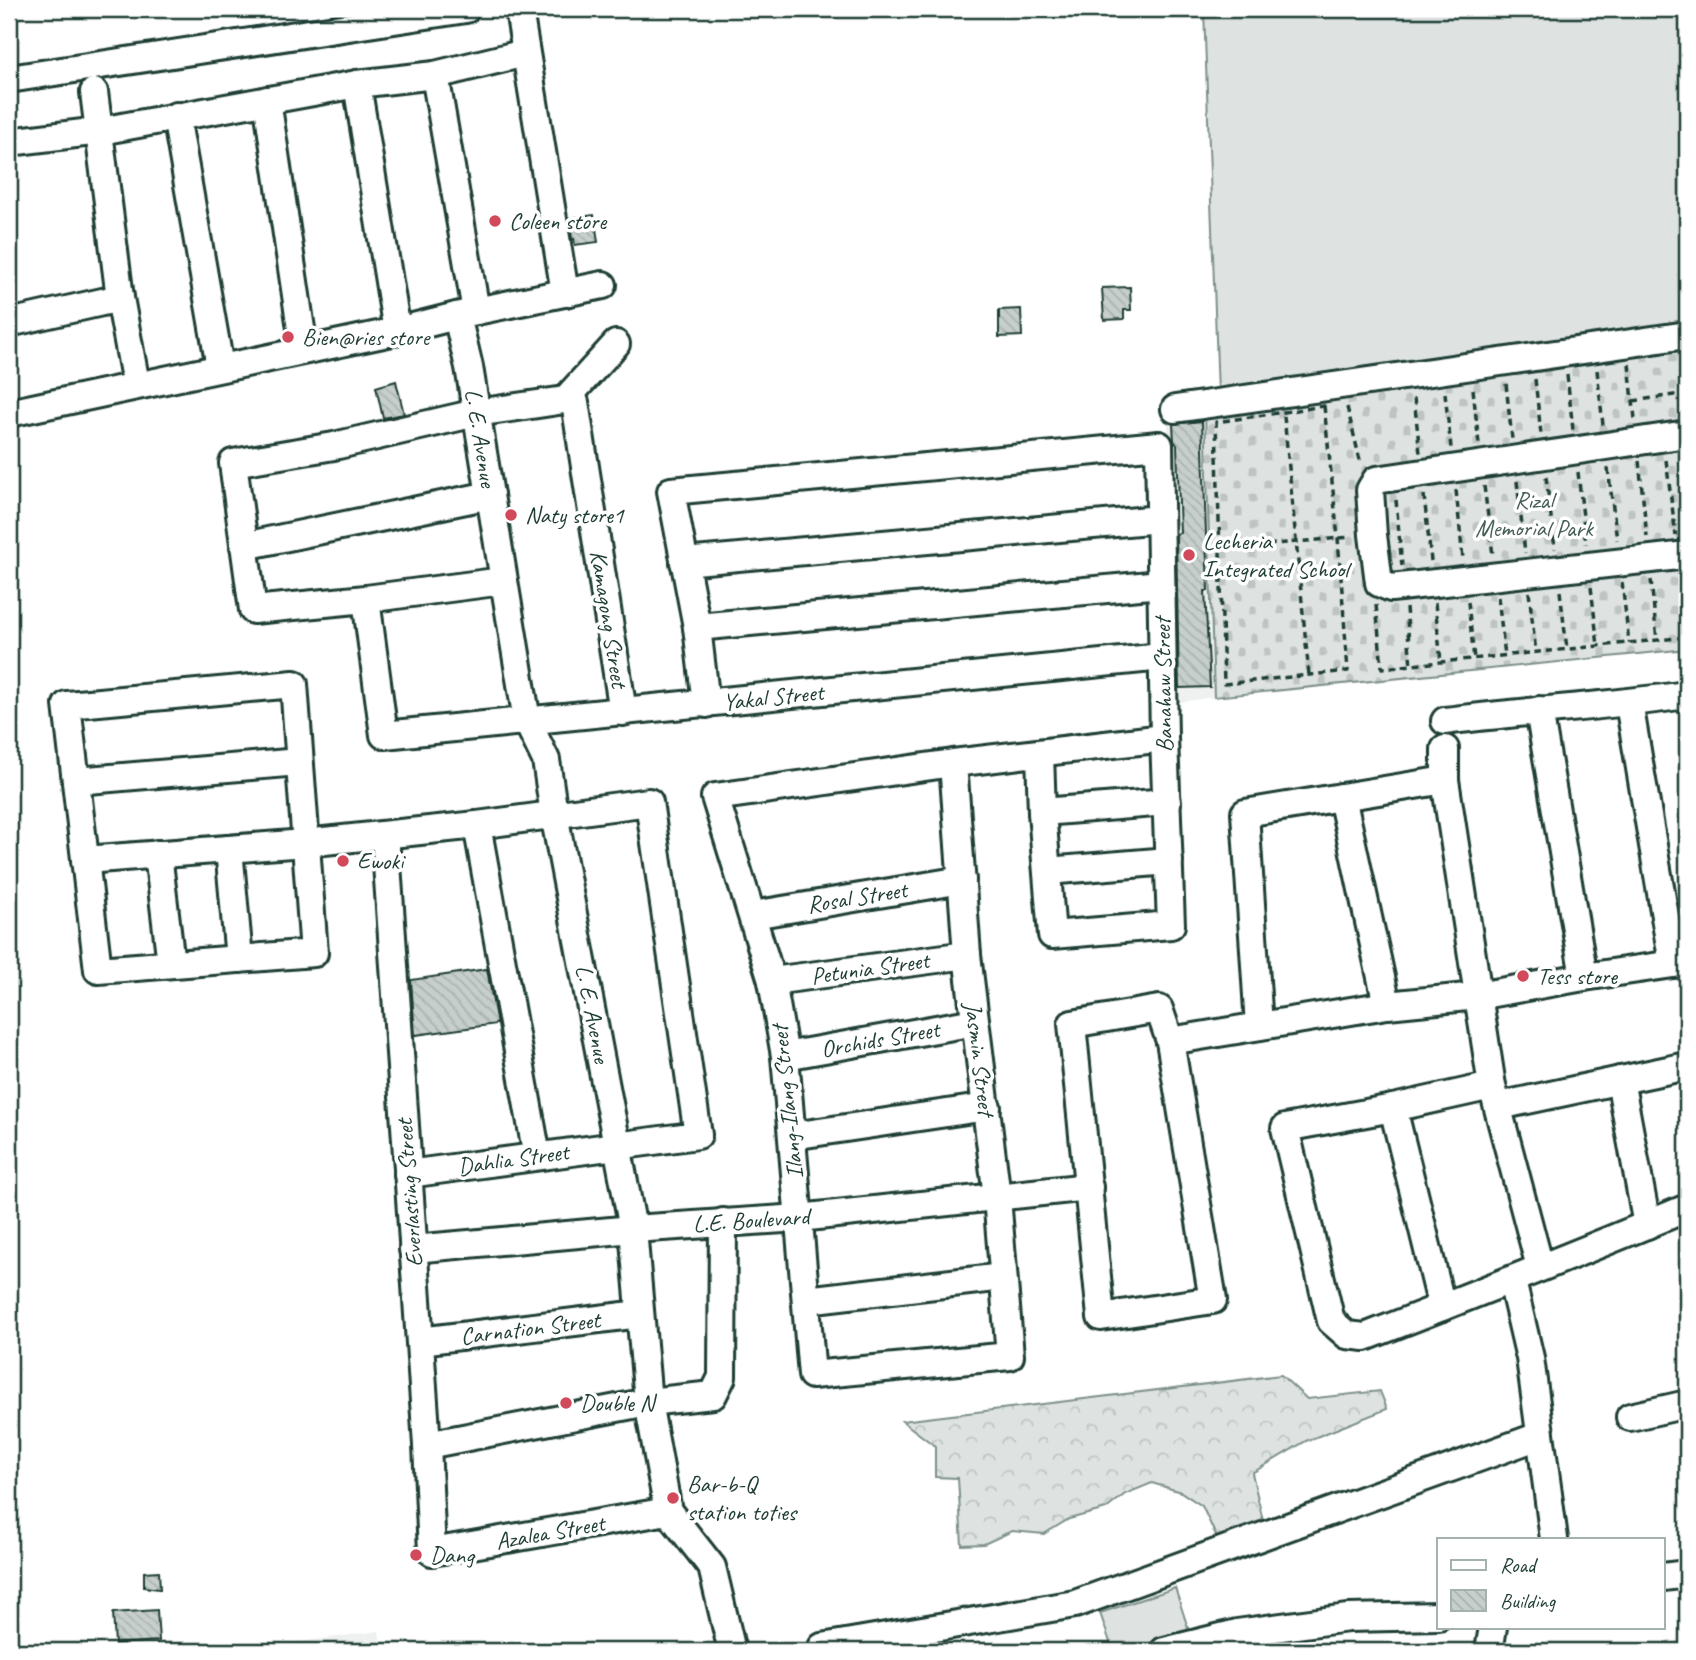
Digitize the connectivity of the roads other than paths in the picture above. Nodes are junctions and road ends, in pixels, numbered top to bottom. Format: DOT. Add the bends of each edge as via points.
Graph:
graph roads {
  1 [pos="466,9"];
  2 [pos="520,16"];
  3 [pos="525,53"];
  4 [pos="435,75"];
  5 [pos="9,79"];
  6 [pos="357,84"];
  7 [pos="94,92"];
  8 [pos="267,100"];
  9 [pos="176,117"];
  10 [pos="100,131"];
  11 [pos="9,142"];
  12 [pos="603,285"];
  13 [pos="565,293"];
  14 [pos="120,298"];
  15 [pos="467,314"];
  16 [pos="9,323"];
  17 [pos="397,331"];
  18 [pos="1687,335"];
  19 [pos="616,344"];
  20 [pos="304,349"];
  21 [pos="220,367"];
  22 [pos="136,384"];
  23 [pos="570,401"];
  24 [pos="1175,409"];
  25 [pos="9,413"];
  26 [pos="476,413"];
  27 [pos="1687,434"];
  28 [pos="490,495"];
  29 [pos="1160,519"];
  30 [pos="244,546"];
  31 [pos="1687,555"];
  32 [pos="684,562"];
  33 [pos="503,581"];
  34 [pos="1161,584"];
  35 [pos="366,599"];
  36 [pos="697,627"];
  37 [pos="1162,657"];
  38 [pos="1687,695"];
  39 [pos="1629,703"];
  40 [pos="706,704"];
  41 [pos="1539,710"];
  42 [pos="623,712"];
  43 [pos="527,721"];
  44 [pos="1445,721"];
  45 [pos="1164,738"];
  46 [pos="1445,749"];
  47 [pos="1040,754"];
  48 [pos="299,762"];
  49 [pos="953,763"];
  50 [pos="1446,780"];
  51 [pos="76,781"];
  52 [pos="1342,797"];
  53 [pos="1167,802"];
  54 [pos="1042,811"];
  55 [pos="554,814"];
  56 [pos="477,825"];
  57 [pos="385,835"];
  58 [pos="305,843"];
  59 [pos="229,849"];
  60 [pos="158,854"];
  61 [pos="85,860"];
  62 [pos="1169,861"];
  63 [pos="1047,871"];
  64 [pos="962,880"];
  65 [pos="753,915"];
  66 [pos="967,955"];
  67 [pos="239,959"];
  68 [pos="1680,963"];
  69 [pos="170,964"];
  70 [pos="1584,977"];
  71 [pos="772,981"];
  72 [pos="1477,996"];
  73 [pos="1387,1005"];
  74 [pos="975,1022"];
  75 [pos="1259,1026"];
  76 [pos="1170,1041"];
  77 [pos="785,1056"];
  78 [pos="1687,1066"];
  79 [pos="1620,1080"];
  80 [pos="1496,1096"];
  81 [pos="987,1107"];
  82 [pos="1393,1108"];
  83 [pos="792,1136"];
  84 [pos="618,1144"];
  85 [pos="537,1156"];
  86 [pos="408,1174"];
  87 [pos="1089,1187"];
  88 [pos="997,1197"];
  89 [pos="1687,1208"];
  90 [pos="799,1218"];
  91 [pos="723,1222"];
  92 [pos="1647,1225"];
  93 [pos="634,1228"];
  94 [pos="413,1249"];
  95 [pos="1539,1267"];
  96 [pos="1003,1277"];
  97 [pos="1512,1281"];
  98 [pos="806,1300"];
  99 [pos="1442,1307"];
  100 [pos="640,1314"];
  101 [pos="420,1341"];
  102 [pos="812,1376"];
  103 [pos="648,1402"];
  104 [pos="1687,1404"];
  105 [pos="1630,1417"];
  106 [pos="1539,1436"];
  107 [pos="427,1445"];
  108 [pos="668,1511"];
  109 [pos="1554,1538"];
  110 [pos="432,1552"];
  111 [pos="1687,1574"];
  112 [pos="1664,1577"];
  113 [pos="1437,1615"];
  114 [pos="1493,1628"];
  115 [pos="872,1645"];
  116 [pos="822,1647"];
  117 [pos="732,1651"];
  118 [pos="1164,1651"];
  119 [pos="1489,1651"];
  1 -- 5 [label="street"];
  2 -- 3 [label="street"];
  3 -- 4 [label="street"];
  3 -- 13 [label="street"];
  4 -- 6 [label="street"];
  4 -- 15 [label="street, L. E. Avenue"];
  6 -- 8 [label="street"];
  6 -- 17 [label="street"];
  7 -- 10 [label="street"];
  8 -- 9 [label="street"];
  8 -- 20 [label="street"];
  9 -- 10 [label="street"];
  9 -- 21 [label="street"];
  10 -- 11 [label="street"];
  10 -- 14 [label="street"];
  12 -- 13 [label="street"];
  13 -- 15 [label="street"];
  14 -- 16 [label="street"];
  14 -- 22 [label="street"];
  15 -- 17 [label="street"];
  15 -- 26 [label="street, L. E. Avenue"];
  17 -- 20 [label="street"];
  18 -- 24 [label="street"];
  19 -- 23 [label="street"];
  20 -- 21 [label="street"];
  21 -- 22 [label="street"];
  22 -- 25 [label="street"];
  23 -- 26 [label="street"];
  23 -- 42 [label="street, Kamagong Street"];
  26 -- 28 [label="street, L. E. Avenue"];
  26 -- 30 [label="street" via="334,446 233,463"];
  27 -- 31 [label="street" via="1376,480 1370,490 1379,583 1391,588"];
  28 -- 30 [label="street"];
  28 -- 33 [label="street, L. E. Avenue"];
  29 -- 32 [label="street"];
  29 -- 32 [label="street, Banahaw Street" via="1159,445 671,491"];
  29 -- 34 [label="street, Banahaw Street"];
  30 -- 35 [label="street" via="253,610"];
  32 -- 36 [label="street"];
  33 -- 35 [label="street"];
  33 -- 43 [label="street, L. E. Avenue"];
  34 -- 36 [label="street"];
  34 -- 37 [label="street, Banahaw Street"];
  35 -- 43 [label="street, Yakal Street" via="384,735"];
  36 -- 40 [label="street"];
  37 -- 40 [label="street, Yakal Street"];
  37 -- 45 [label="street, Banahaw Street"];
  38 -- 39 [label="street"];
  39 -- 41 [label="street"];
  39 -- 68 [label="street"];
  40 -- 42 [label="street, Yakal Street"];
  41 -- 44 [label="street"];
  41 -- 70 [label="street"];
  42 -- 43 [label="street, Yakal Street"];
  43 -- 55 [label="street, L. E. Avenue" via="546,760"];
  45 -- 47 [label="street"];
  45 -- 53 [label="street, Banahaw Street"];
  46 -- 50 [label="street"];
  47 -- 49 [label="street"];
  47 -- 54 [label="street"];
  48 -- 51 [label="street"];
  48 -- 51 [label="street" via="293,684 67,705"];
  48 -- 58 [label="street"];
  49 -- 64 [label="street, Jasmin Street"];
  49 -- 65 [label="street, Ilang-Ilang Street" via="715,797"];
  50 -- 52 [label="street"];
  50 -- 72 [label="street"];
  51 -- 61 [label="street"];
  52 -- 73 [label="street"];
  52 -- 75 [label="street" via="1245,813"];
  53 -- 54 [label="street"];
  53 -- 62 [label="street, Banahaw Street"];
  54 -- 63 [label="street"];
  55 -- 56 [label="street"];
  55 -- 84 [label="street, L. E. Avenue"];
  55 -- 84 [label="street, Dahlia Street" via="649,802 698,1135"];
  56 -- 57 [label="street"];
  56 -- 85 [label="street"];
  57 -- 58 [label="street"];
  57 -- 86 [label="street, Everlasting Street"];
  58 -- 59 [label="street"];
  58 -- 67 [label="street" via="314,953"];
  59 -- 60 [label="street"];
  59 -- 67 [label="street"];
  60 -- 61 [label="street"];
  60 -- 69 [label="street"];
  61 -- 69 [label="street" via="98,970"];
  62 -- 63 [label="street"];
  62 -- 63 [label="street, Banahaw Street" via="1171,925 1052,935"];
  64 -- 65 [label="street, Rosal Street"];
  64 -- 66 [label="street, Jasmin Street"];
  65 -- 71 [label="street, Ilang-Ilang Street"];
  66 -- 71 [label="street, Petunia Street"];
  66 -- 74 [label="street, Jasmin Street"];
  67 -- 69 [label="street"];
  68 -- 70 [label="street"];
  70 -- 72 [label="street"];
  71 -- 77 [label="street, Ilang-Ilang Street"];
  72 -- 73 [label="street"];
  72 -- 80 [label="street"];
  73 -- 75 [label="street"];
  74 -- 77 [label="street, Orchids Street"];
  74 -- 81 [label="street, Jasmin Street"];
  75 -- 76 [label="street"];
  76 -- 87 [label="street" via="1159,1009 1072,1024"];
  76 -- 87 [label="street" via="1213,1300 1101,1317"];
  77 -- 83 [label="street, Ilang-Ilang Street"];
  78 -- 79 [label="street"];
  79 -- 80 [label="street"];
  79 -- 92 [label="street"];
  80 -- 82 [label="street"];
  80 -- 95 [label="street"];
  81 -- 83 [label="street"];
  81 -- 88 [label="street, Jasmin Street"];
  82 -- 99 [label="street"];
  82 -- 99 [label="street" via="1284,1128 1331,1321 1347,1335 1364,1336"];
  83 -- 90 [label="street, Ilang-Ilang Street"];
  84 -- 85 [label="street, Dahlia Street"];
  84 -- 93 [label="street, L. E. Avenue"];
  85 -- 86 [label="street, Dahlia Street"];
  86 -- 94 [label="street, Everlasting Street"];
  87 -- 88 [label="street, L.E. Boulevard"];
  88 -- 90 [label="street, L.E. Boulevard"];
  88 -- 96 [label="street, Jasmin Street"];
  89 -- 92 [label="street"];
  90 -- 91 [label="street, L.E. Boulevard"];
  90 -- 98 [label="street, Ilang-Ilang Street"];
  91 -- 93 [label="street, L.E. Boulevard"];
  91 -- 103 [label="street" via="722,1377 713,1395"];
  92 -- 95 [label="street"];
  93 -- 94 [label="street, L.E. Boulevard"];
  93 -- 100 [label="street, L. E. Avenue"];
  94 -- 101 [label="street, Everlasting Street"];
  95 -- 97 [label="street"];
  96 -- 98 [label="street"];
  96 -- 102 [label="street, Jasmin Street" via="1010,1356"];
  97 -- 99 [label="street"];
  97 -- 106 [label="street" via="1530,1358"];
  98 -- 102 [label="street, Ilang-Ilang Street"];
  100 -- 101 [label="street, Carnation Street"];
  100 -- 103 [label="street, L. E. Avenue"];
  101 -- 107 [label="street, Everlasting Street"];
  103 -- 107 [label="street"];
  103 -- 108 [label="street, L. E. Avenue"];
  104 -- 105 [label="street"];
  106 -- 109 [label="street"];
  106 -- 115 [label="street" via="1074,1604"];
  107 -- 110 [label="street, Everlasting Street"];
  108 -- 110 [label="street, Azalea Street"];
  108 -- 117 [label="street, L. E. Avenue" via="712,1567"];
  111 -- 112 [label="street"];
  113 -- 118 [label="street" via="1348,1618 1237,1633"];
  114 -- 119 [label="street"];
  115 -- 116 [label="street"];
}
